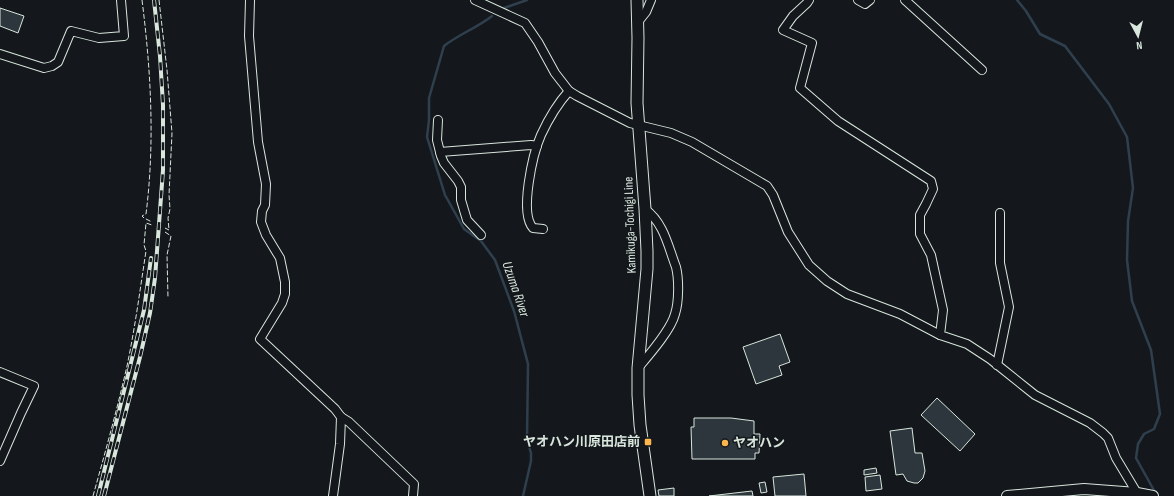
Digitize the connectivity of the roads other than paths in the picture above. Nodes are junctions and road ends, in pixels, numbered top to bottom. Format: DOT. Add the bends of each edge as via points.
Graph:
graph roads {
  1 [pos="121,0"];
  2 [pos="250,0"];
  3 [pos="475,0"];
  4 [pos="637,0"];
  5 [pos="651,0"];
  6 [pos="809,0"];
  7 [pos="858,0"];
  8 [pos="870,0"];
  9 [pos="905,0"];
  10 [pos="638,22"];
  11 [pos="0,54"];
  12 [pos="982,70"];
  13 [pos="569,91"];
  14 [pos="438,120"];
  15 [pos="638,124"];
  16 [pos="537,146"];
  17 [pos="440,152"];
  18 [pos="645,209"];
  19 [pos="1000,214"];
  20 [pos="543,229"];
  21 [pos="481,235"];
  22 [pos="940,335"];
  23 [pos="997,365"];
  24 [pos="638,368"];
  25 [pos="0,372"];
  26 [pos="341,417"];
  27 [pos="0,461"];
  28 [pos="1144,494"];
  29 [pos="332,496"];
  30 [pos="413,496"];
  31 [pos="650,496"];
  32 [pos="1007,496"];
  1 -- 11 [label="street" via="124,36 99,38 71,31 58,62 44,68"];
  2 -- 26 [label="street" via="249,36 258,142 266,184 261,222 280,258 285,282 282,303 260,339"];
  3 -- 13 [label="street" via="525,23"];
  4 -- 10 [label="main road, Kamikuga-Tochigi Line"];
  5 -- 10 [label="street"];
  6 -- 22 [label="street" via="792,16 784,30 812,43 800,88 838,121 931,181 933,189 920,215 920,234 931,255 943,310"];
  7 -- 8 [label="street" via="865,4"];
  9 -- 12 [label="street"];
  10 -- 15 [label="main road, Kamikuga-Tochigi Line"];
  13 -- 15 [label="street" via="630,123"];
  13 -- 16 [label="street" via="552,115"];
  14 -- 17 [label="street" via="437,140"];
  15 -- 18 [label="main road, Kamikuga-Tochigi Line"];
  15 -- 22 [label="street" via="692,142 767,186 788,232 808,265 847,294 900,314"];
  16 -- 17 [label="street"];
  16 -- 20 [label="street" via="526,209 527,218 533,228"];
  17 -- 21 [label="street" via="444,163 461,187 461,200 467,220"];
  18 -- 24 [label="main road, Kamikuga-Tochigi Line" via="647,269"];
  18 -- 24 [label="street" via="662,228 677,270 678,293 675,314 670,326"];
  19 -- 23 [label="street" via="1000,263 1008,307"];
  22 -- 23 [label="street" via="967,344"];
  23 -- 28 [label="street" via="1035,395 1090,423 1103,433 1108,438 1116,458"];
  24 -- 31 [label="main road, Kamikuga-Tochigi Line" via="640,425"];
  25 -- 27 [label="street" via="34,386"];
  26 -- 29 [label="street" via="340,444"];
  26 -- 30 [label="street" via="414,484"];
  28 -- 32 [label="street" via="1084,489"];
}
